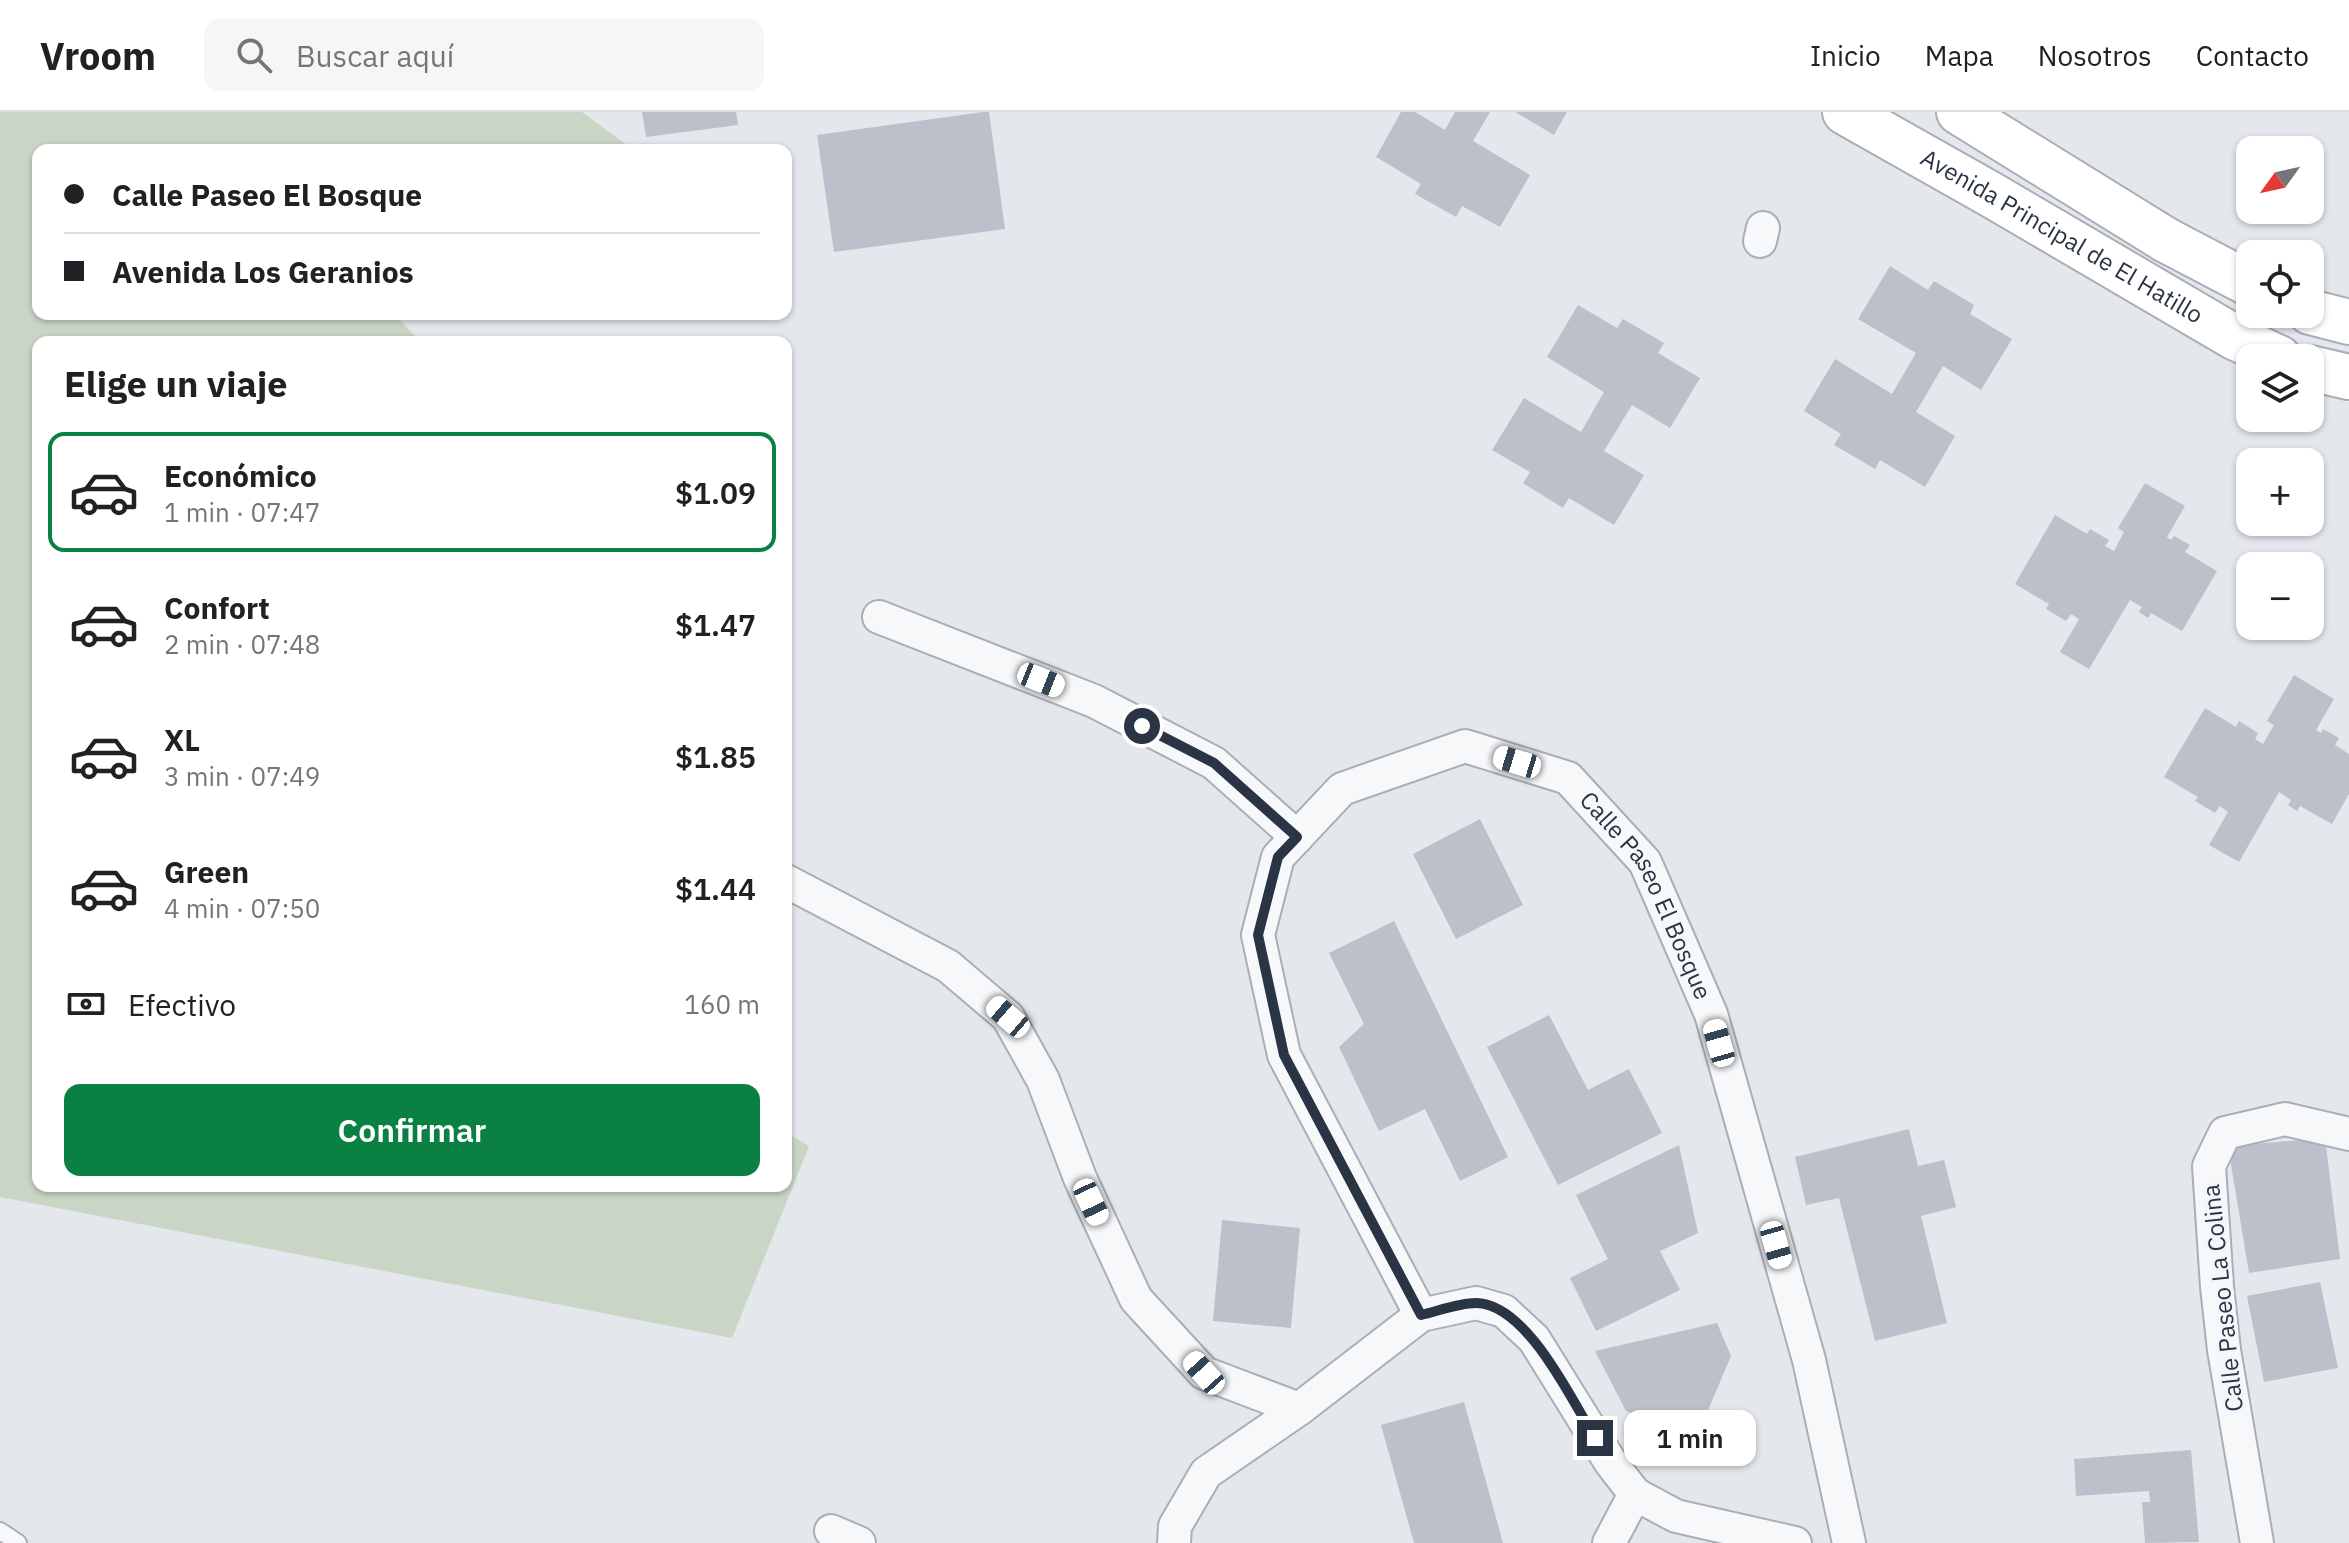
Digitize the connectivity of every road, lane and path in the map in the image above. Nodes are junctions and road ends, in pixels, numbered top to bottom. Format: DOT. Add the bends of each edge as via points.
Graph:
graph roads {
  1 [pos="1845,112"];
  2 [pos="1959,112"];
  3 [pos="2236,277"];
  4 [pos="2324,316"];
  5 [pos="2349,322"];
  6 [pos="2249,344"];
  7 [pos="2324,371"];
  8 [pos="2349,377"];
  9 [pos="879,617"];
  10 [pos="1297,837"];
  11 [pos="792,884"];
  12 [pos="2349,1134"];
  13 [pos="1421,1315"];
  14 [pos="1299,1409"];
  15 [pos="1635,1494"];
  16 [pos="0,1531"];
  17 [pos="18,1543"];
  18 [pos="1174,1543"];
  19 [pos="1609,1543"];
  20 [pos="1795,1543"];
  21 [pos="1849,1543"];
  22 [pos="2257,1543"];
  1 -- 6 [label="main road, Avenida Principal de El Hatillo"];
  2 -- 3 [label="main road, Avenida Principal de El Hatillo" via="2166,240"];
  4 -- 5 [label="main road"];
  7 -- 8 [label="main road"];
  9 -- 10 [label="street" via="1094,701 1214,763"];
  10 -- 13 [label="street, Calle Paseo El Bosque" via="1278,857 1258,935 1284,1055"];
  10 -- 21 [label="street, Calle Paseo El Bosque" via="1342,789 1465,746 1568,778 1645,862 1711,1014 1809,1360"];
  11 -- 14 [label="street" via="948,966 1008,1017 1043,1080 1080,1178 1136,1299 1204,1373"];
  12 -- 22 [label="street, Calle Paseo La Colina" via="2285,1119 2248,1127 2225,1133 2209,1166 2224,1350"];
  13 -- 14 [label="street"];
  13 -- 15 [label="street" via="1476,1303 1504,1311 1534,1339"];
  14 -- 18 [label="street" via="1206,1473 1175,1526"];
  15 -- 19 [label="street"];
  15 -- 20 [label="street" via="1676,1516"];
  16 -- 17 [label="lane"];
}
